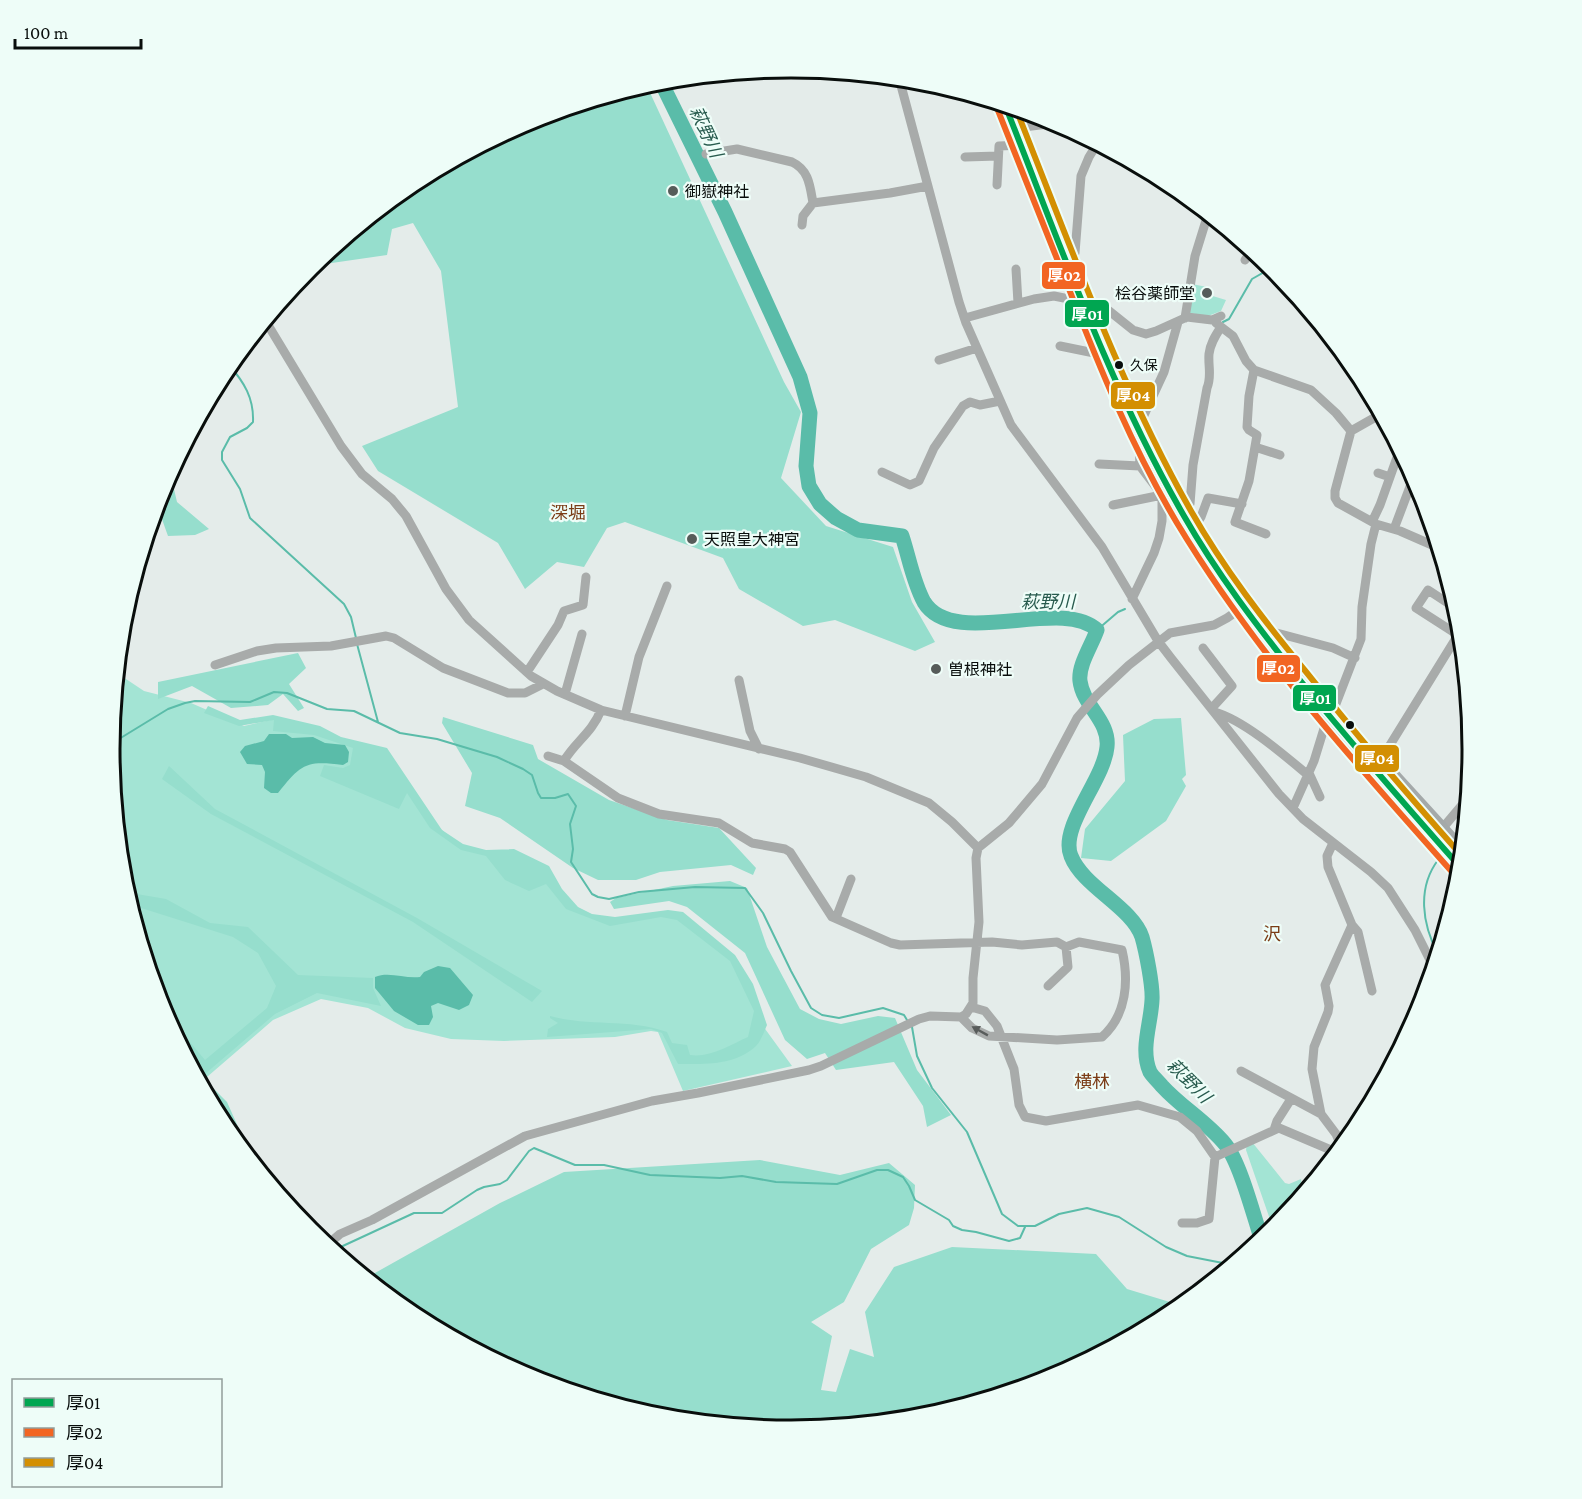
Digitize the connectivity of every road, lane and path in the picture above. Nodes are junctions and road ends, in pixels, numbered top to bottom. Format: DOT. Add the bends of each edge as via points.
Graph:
graph roads {
  1 [pos="902,88"];
  2 [pos="1009,115"];
  3 [pos="1033,124"];
  4 [pos="1015,128"];
  5 [pos="1022,146"];
  6 [pos="1094,150"];
  7 [pos="706,154"];
  8 [pos="968,155"];
  9 [pos="998,156"];
  10 [pos="997,185"];
  11 [pos="928,186"];
  12 [pos="813,203"];
  13 [pos="1206,222"];
  14 [pos="802,225"];
  15 [pos="1247,257"];
  16 [pos="1245,260"];
  17 [pos="1069,262"];
  18 [pos="1016,269"];
  19 [pos="1084,302"];
  20 [pos="1018,303"];
  21 [pos="965,318"];
  22 [pos="1181,320"];
  23 [pos="269,327"];
  24 [pos="1221,327"];
  25 [pos="1060,346"];
  26 [pos="977,348"];
  27 [pos="1104,355"];
  28 [pos="939,360"];
  29 [pos="1254,370"];
  30 [pos="1000,401"];
  31 [pos="1375,418"];
  32 [pos="1351,431"];
  33 [pos="1141,434"];
  34 [pos="1255,447"];
  35 [pos="1280,455"];
  36 [pos="1396,460"];
  37 [pos="1099,464"];
  38 [pos="1140,466"];
  39 [pos="882,472"];
  40 [pos="1378,473"];
  41 [pos="1390,477"];
  42 [pos="1409,489"];
  43 [pos="1165,492"];
  44 [pos="1242,504"];
  45 [pos="1113,505"];
  46 [pos="1181,511"];
  47 [pos="1374,523"];
  48 [pos="1394,529"];
  49 [pos="1193,530"];
  50 [pos="1266,534"];
  51 [pos="1430,544"];
  52 [pos="586,577"];
  53 [pos="667,586"];
  54 [pos="1132,599"];
  55 [pos="1446,602"];
  56 [pos="1243,607"];
  57 [pos="1452,628"];
  58 [pos="582,634"];
  59 [pos="1265,636"];
  60 [pos="1158,641"];
  61 [pos="1454,643"];
  62 [pos="1203,648"];
  63 [pos="1355,658"];
  64 [pos="215,665"];
  65 [pos="527,672"];
  66 [pos="739,680"];
  67 [pos="543,684"];
  68 [pos="565,694"];
  69 [pos="601,710"];
  70 [pos="1214,710"];
  71 [pos="625,716"];
  72 [pos="1332,718"];
  73 [pos="759,749"];
  74 [pos="548,756"];
  75 [pos="564,761"];
  76 [pos="1377,766"];
  77 [pos="1308,774"];
  78 [pos="1320,797"];
  79 [pos="1293,808"];
  80 [pos="1460,808"];
  81 [pos="1442,830"];
  82 [pos="1333,843"];
  83 [pos="1456,844"];
  84 [pos="978,848"];
  85 [pos="1454,859"];
  86 [pos="851,879"];
  87 [pos="836,918"];
  88 [pos="1352,925"];
  89 [pos="977,943"];
  90 [pos="1066,947"];
  91 [pos="1429,957"];
  92 [pos="1048,986"];
  93 [pos="1372,991"];
  94 [pos="971,1007"];
  95 [pos="961,1017"];
  96 [pos="1002,1037"];
  97 [pos="1241,1071"];
  98 [pos="1291,1099"];
  99 [pos="1321,1114"];
  100 [pos="1274,1130"];
  101 [pos="1338,1138"];
  102 [pos="1330,1149"];
  103 [pos="1218,1156"];
  104 [pos="1182,1223"];
  105 [pos="333,1240"];
  1 -- 11 [label="street"];
  2 -- 4 [label="highway"];
  3 -- 4 [label="street"];
  4 -- 5 [label="highway"];
  5 -- 9 [label="street" via="999,146"];
  5 -- 17 [label="highway"];
  6 -- 17 [label="street" via="1081,176 1075,253"];
  7 -- 12 [label="street" via="737,149 800,166 810,182"];
  8 -- 9 [label="street"];
  9 -- 10 [label="street"];
  11 -- 12 [label="street"];
  11 -- 21 [label="street"];
  12 -- 14 [label="street" via="803,216"];
  13 -- 22 [label="street"];
  15 -- 16 [label="street"];
  17 -- 19 [label="highway"];
  18 -- 20 [label="street"];
  19 -- 20 [label="street" via="1054,296"];
  19 -- 22 [label="street" via="1108,310 1142,333"];
  19 -- 27 [label="highway"];
  20 -- 21 [label="street"];
  21 -- 26 [label="street"];
  22 -- 24 [label="street" via="1216,318"];
  22 -- 33 [label="street"];
  23 -- 65 [label="street" via="341,446 362,474 406,516 446,589 470,620"];
  24 -- 29 [label="street" via="1235,339"];
  24 -- 46 [label="street" via="1211,344 1210,381 1193,465 1190,504"];
  25 -- 27 [label="street"];
  26 -- 28 [label="street"];
  26 -- 30 [label="street"];
  27 -- 33 [label="highway"];
  29 -- 32 [label="street" via="1311,390"];
  29 -- 34 [label="street" via="1247,427 1257,435"];
  30 -- 39 [label="street" via="980,405 970,402 963,406 934,448 919,482 910,485"];
  30 -- 54 [label="street" via="1022,442 1102,547"];
  31 -- 32 [label="street"];
  32 -- 47 [label="street" via="1335,498"];
  33 -- 38 [label="street"];
  33 -- 43 [label="highway"];
  34 -- 35 [label="street"];
  34 -- 44 [label="street"];
  36 -- 41 [label="street"];
  37 -- 38 [label="street"];
  38 -- 43 [label="street"];
  40 -- 41 [label="street"];
  41 -- 47 [label="street"];
  42 -- 48 [label="street"];
  43 -- 45 [label="street"];
  43 -- 46 [label="highway"];
  43 -- 54 [label="street" via="1159,538"];
  44 -- 49 [label="street" via="1208,498"];
  44 -- 50 [label="street" via="1234,524"];
  46 -- 49 [label="highway"];
  47 -- 48 [label="street"];
  47 -- 63 [label="street" via="1361,639"];
  48 -- 51 [label="street"];
  49 -- 56 [label="highway"];
  52 -- 65 [label="street" via="583,605 564,611"];
  53 -- 71 [label="street" via="639,657"];
  54 -- 60 [label="street"];
  55 -- 57 [label="street" via="1428,590 1416,608"];
  56 -- 59 [label="highway"];
  56 -- 60 [label="street" via="1199,633 1178,630"];
  58 -- 68 [label="street"];
  59 -- 63 [label="street" via="1273,632"];
  59 -- 72 [label="highway"];
  60 -- 70 [label="street"];
  60 -- 84 [label="street" via="1084,708 1041,784 1009,823"];
  61 -- 76 [label="street"];
  62 -- 70 [label="street" via="1232,686"];
  63 -- 72 [label="street"];
  64 -- 67 [label="street" via="257,651 331,646 386,636 443,668 508,693 525,693"];
  65 -- 67 [label="street"];
  66 -- 73 [label="street" via="750,730"];
  67 -- 68 [label="street"];
  68 -- 69 [label="street"];
  69 -- 71 [label="street"];
  69 -- 75 [label="street" via="595,724"];
  70 -- 77 [label="street" via="1245,727"];
  70 -- 79 [label="street"];
  71 -- 73 [label="street"];
  72 -- 76 [label="highway"];
  72 -- 77 [label="street"];
  73 -- 84 [label="street" via="866,777 929,803"];
  74 -- 75 [label="street"];
  75 -- 87 [label="street" via="618,798 659,814 719,823 752,843 790,852"];
  76 -- 81 [label="highway"];
  76 -- 85 [label="highway"];
  77 -- 78 [label="street"];
  77 -- 79 [label="street"];
  79 -- 82 [label="street"];
  80 -- 81 [label="street"];
  81 -- 83 [label="highway"];
  82 -- 88 [label="street" via="1327,856 1331,882"];
  82 -- 91 [label="street" via="1388,888"];
  84 -- 89 [label="street"];
  86 -- 87 [label="street"];
  87 -- 89 [label="street" via="900,945"];
  88 -- 93 [label="street" via="1367,952"];
  88 -- 99 [label="street" via="1325,985 1328,1012 1314,1047 1312,1069"];
  89 -- 90 [label="street" via="1057,942"];
  89 -- 94 [label="street"];
  90 -- 92 [label="street" via="1068,967"];
  90 -- 96 [label="street" via="1079,942 1122,950 1126,971 1122,1010 1105,1034 1057,1040"];
  94 -- 95 [label="street"];
  94 -- 96 [label="street" via="985,1011"];
  96 -- 95 [label="street, one-way" via="972,1028"];
  95 -- 105 [label="street" via="930,1016 914,1021 809,1070 652,1101 525,1136"];
  96 -- 103 [label="street" via="1025,1117 1046,1122 1138,1105 1180,1117"];
  97 -- 98 [label="street"];
  98 -- 99 [label="street"];
  98 -- 100 [label="street"];
  99 -- 101 [label="street"];
  100 -- 102 [label="street" via="1295,1133"];
  100 -- 103 [label="street"];
  103 -- 104 [label="street" via="1209,1219"];
}
